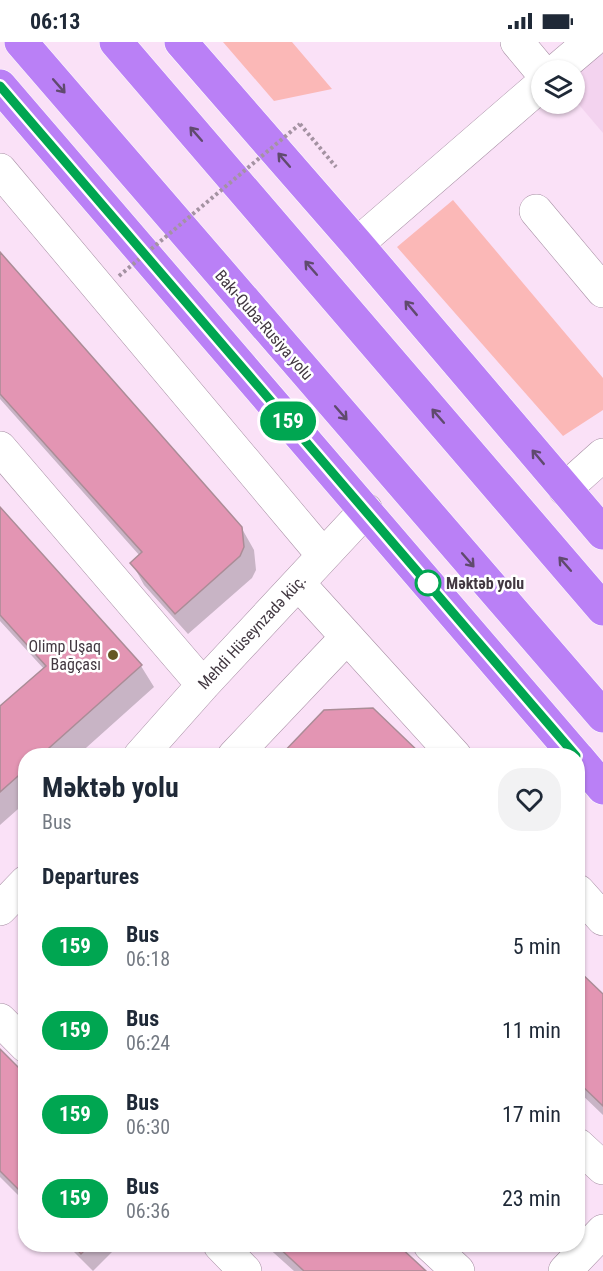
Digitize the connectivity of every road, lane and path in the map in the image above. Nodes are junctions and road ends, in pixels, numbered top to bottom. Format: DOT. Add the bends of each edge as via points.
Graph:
graph roads {
  1 [pos="21,42"];
  2 [pos="116,42"];
  3 [pos="181,42"];
  4 [pos="517,42"];
  5 [pos="590,42"];
  6 [pos="532,60"];
  7 [pos="569,60"];
  8 [pos="0,86"];
  9 [pos="531,94"];
  10 [pos="0,170"];
  11 [pos="341,172"];
  12 [pos="234,179"];
  13 [pos="536,211"];
  14 [pos="178,226"];
  15 [pos="357,244"];
  16 [pos="119,276"];
  17 [pos="603,291"];
  18 [pos="0,448"];
  19 [pos="603,455"];
  20 [pos="565,489"];
  21 [pos="366,510"];
  22 [pos="603,533"];
  23 [pos="322,555"];
  24 [pos="298,583"];
  25 [pos="603,609"];
  26 [pos="347,637"];
  27 [pos="203,685"];
  28 [pos="603,716"];
  29 [pos="158,748"];
  30 [pos="242,748"];
  31 [pos="448,748"];
  32 [pos="569,748"];
  33 [pos="585,767"];
  34 [pos="603,788"];
  35 [pos="585,899"];
  36 [pos="603,919"];
  37 [pos="0,1020"];
  38 [pos="18,1038"];
  39 [pos="585,1151"];
  40 [pos="603,1168"];
  41 [pos="603,1231"];
  42 [pos="585,1250"];
  43 [pos="438,1252"];
  44 [pos="583,1252"];
  45 [pos="458,1271"];
  46 [pos="565,1271"];
  1 -- 14 [label="highway, Bakı-Quba-Rusiya yolu, one-way"];
  12 -- 2 [label="highway, one-way"];
  15 -- 3 [label="highway, one-way"];
  4 -- 6 [label="street"];
  5 -- 7 [label="street"];
  8 -- 21 [label="highway"];
  9 -- 15 [label="street"];
  10 -- 23 [label="street"];
  11 -- 12 [label="path, bridge" via="300,124"];
  12 -- 14 [label="path, bridge"];
  25 -- 12 [label="highway, one-way"];
  13 -- 17 [label="street"];
  14 -- 16 [label="path, bridge"];
  14 -- 28 [label="highway, Bakı-Quba-Rusiya yolu, one-way"];
  20 -- 15 [label="highway, one-way"];
  18 -- 27 [label="street"];
  19 -- 20 [label="street"];
  20 -- 22 [label="highway"];
  21 -- 23 [label="street, Mehdi Hüseynzadə küç."];
  21 -- 32 [label="highway"];
  23 -- 24 [label="street, Mehdi Hüseynzadə küç."];
  24 -- 26 [label="street"];
  24 -- 27 [label="street, Mehdi Hüseynzadə küç."];
  26 -- 30 [label="street"];
  26 -- 31 [label="street"];
  27 -- 29 [label="street, Mehdi Hüseynzadə küç."];
  33 -- 34 [label="highway"];
  35 -- 36 [label="street"];
  37 -- 38 [label="street"];
  39 -- 40 [label="street"];
  41 -- 42 [label="street"];
  43 -- 45 [label="street"];
  44 -- 46 [label="street"];
}
